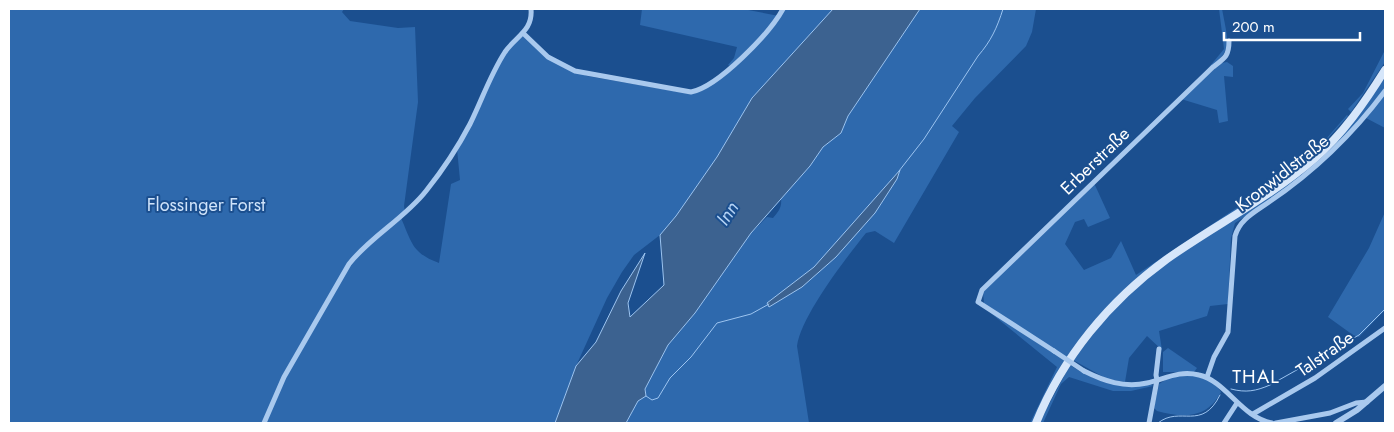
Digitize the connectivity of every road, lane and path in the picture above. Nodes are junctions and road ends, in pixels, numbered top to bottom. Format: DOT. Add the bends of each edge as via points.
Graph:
graph roads {
  1 [pos="531,9"];
  2 [pos="783,9"];
  3 [pos="524,34"];
  4 [pos="1229,41"];
  5 [pos="1385,70"];
  6 [pos="1385,91"];
  7 [pos="1385,328"];
  8 [pos="1159,349"];
  9 [pos="1207,377"];
  10 [pos="1157,380"];
  11 [pos="1384,391"];
  12 [pos="1368,402"];
  13 [pos="1237,403"];
  14 [pos="1253,414"];
  15 [pos="264,423"];
  16 [pos="1036,423"];
  17 [pos="1149,423"];
  18 [pos="1224,423"];
  19 [pos="1272,423"];
  20 [pos="1276,423"];
  21 [pos="1336,423"];
  1 -- 3 [label="street" via="530,23"];
  2 -- 3 [label="street" via="752,48 708,85 691,92 575,70 548,58"];
  3 -- 15 [label="street" via="504,54 470,124 427,190 362,248 349,264 284,377"];
  4 -- 10 [label="street, Erberstraße, bridge" via="1226,58 989,280 978,302 1084,371 1106,381 1140,384"];
  5 -- 16 [label="main road" via="1348,122 1315,158 1265,196 1168,258 1121,297 1072,356"];
  6 -- 9 [label="street, Kronwidlstraße" via="1330,154 1240,224 1235,236 1228,332"];
  7 -- 14 [label="street, Talstraße" via="1302,387"];
  8 -- 10 [label="street"];
  9 -- 10 [label="street" via="1191,373"];
  9 -- 13 [label="street"];
  10 -- 17 [label="street"];
  11 -- 12 [label="street"];
  12 -- 20 [label="street"];
  12 -- 21 [label="street"];
  13 -- 14 [label="street"];
  13 -- 18 [label="street"];
  14 -- 19 [label="street"];
}
